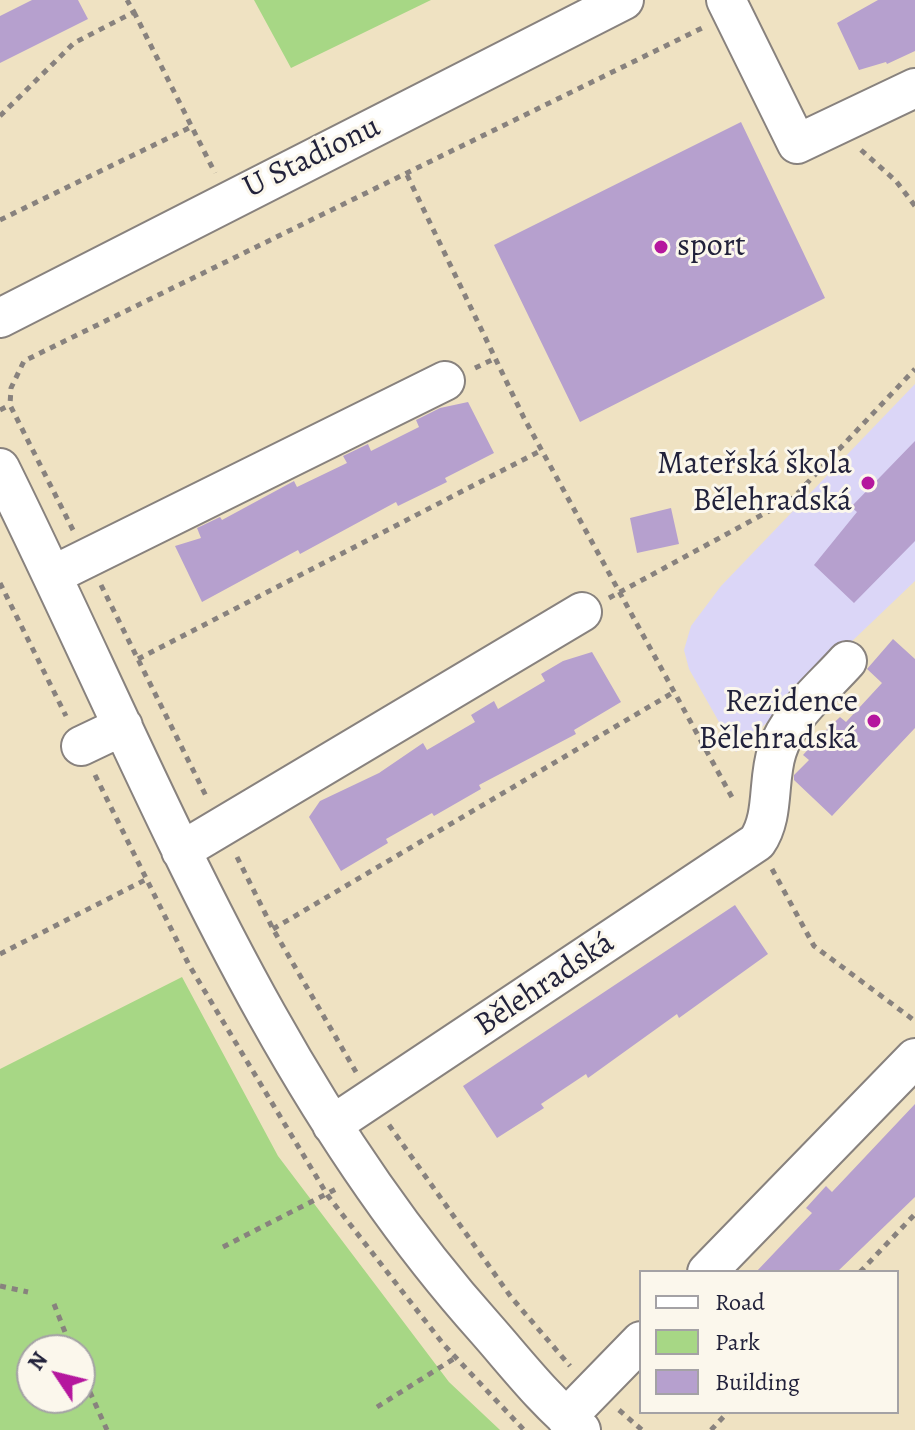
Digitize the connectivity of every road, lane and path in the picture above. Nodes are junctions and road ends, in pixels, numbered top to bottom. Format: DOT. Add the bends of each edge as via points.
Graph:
graph roads {
  1 [pos="127,0"];
  2 [pos="624,0"];
  3 [pos="729,7"];
  4 [pos="134,12"];
  5 [pos="915,88"];
  6 [pos="0,116"];
  7 [pos="191,127"];
  8 [pos="835,127"];
  9 [pos="407,175"];
  10 [pos="228,199"];
  11 [pos="915,206"];
  12 [pos="0,220"];
  13 [pos="0,318"];
  14 [pos="915,369"];
  15 [pos="445,381"];
  16 [pos="10,405"];
  17 [pos="0,410"];
  18 [pos="542,450"];
  19 [pos="0,468"];
  20 [pos="87,558"];
  21 [pos="53,575"];
  22 [pos="619,593"];
  23 [pos="582,612"];
  24 [pos="138,659"];
  25 [pos="847,661"];
  26 [pos="674,692"];
  27 [pos="123,726"];
  28 [pos="81,746"];
  29 [pos="222,827"];
  30 [pos="757,842"];
  31 [pos="181,851"];
  32 [pos="147,879"];
  33 [pos="273,929"];
  34 [pos="0,954"];
  35 [pos="915,1021"];
  36 [pos="915,1058"];
  37 [pos="372,1102"];
  38 [pos="332,1125"];
  39 [pos="328,1196"];
  40 [pos="915,1214"];
  41 [pos="223,1247"];
  42 [pos="709,1270"];
  43 [pos="862,1270"];
  44 [pos="0,1286"];
  45 [pos="28,1292"];
  46 [pos="54,1304"];
  47 [pos="66,1334"];
  48 [pos="639,1343"];
  49 [pos="455,1358"];
  50 [pos="595,1389"];
  51 [pos="96,1406"];
  52 [pos="377,1407"];
  53 [pos="726,1414"];
  54 [pos="573,1424"];
  55 [pos="107,1430"];
  56 [pos="642,1430"];
  57 [pos="711,1430"];
  1 -- 4 [label="path"];
  2 -- 10 [label="street, U Stadionu"];
  3 -- 8 [label="street" via="797,144"];
  3 -- 9 [label="path"];
  4 -- 6 [label="path" via="74,43"];
  4 -- 7 [label="path"];
  5 -- 8 [label="street"];
  7 -- 10 [label="path"];
  7 -- 12 [label="path"];
  8 -- 11 [label="path" via="896,181"];
  9 -- 16 [label="path" via="24,361 11,388"];
  9 -- 18 [label="path"];
  10 -- 13 [label="street, U Stadionu"];
  14 -- 22 [label="path" via="793,498"];
  15 -- 20 [label="street"];
  16 -- 17 [label="path"];
  16 -- 20 [label="path"];
  18 -- 22 [label="path"];
  18 -- 24 [label="path"];
  19 -- 21 [label="street"];
  20 -- 21 [label="street"];
  20 -- 24 [label="path"];
  21 -- 27 [label="street"];
  22 -- 26 [label="path"];
  23 -- 29 [label="street"];
  24 -- 29 [label="path"];
  25 -- 30 [label="street" via="786,729 772,775 766,829"];
  26 -- 30 [label="path"];
  26 -- 33 [label="path"];
  27 -- 28 [label="street"];
  27 -- 31 [label="street"];
  29 -- 31 [label="street"];
  29 -- 33 [label="path"];
  30 -- 35 [label="path" via="814,946"];
  30 -- 37 [label="street, Bělehradská"];
  31 -- 38 [label="street"];
  32 -- 34 [label="path"];
  33 -- 37 [label="path"];
  36 -- 42 [label="street"];
  37 -- 38 [label="street, Bělehradská"];
  37 -- 50 [label="path" via="511,1297"];
  38 -- 54 [label="street" via="443,1282"];
  39 -- 41 [label="path"];
  40 -- 43 [label="path"];
  44 -- 45 [label="path"];
  46 -- 47 [label="path"];
  48 -- 50 [label="street"];
  49 -- 52 [label="path"];
  50 -- 54 [label="street"];
  50 -- 56 [label="path"];
  51 -- 55 [label="path"];
  53 -- 57 [label="path"];
}
